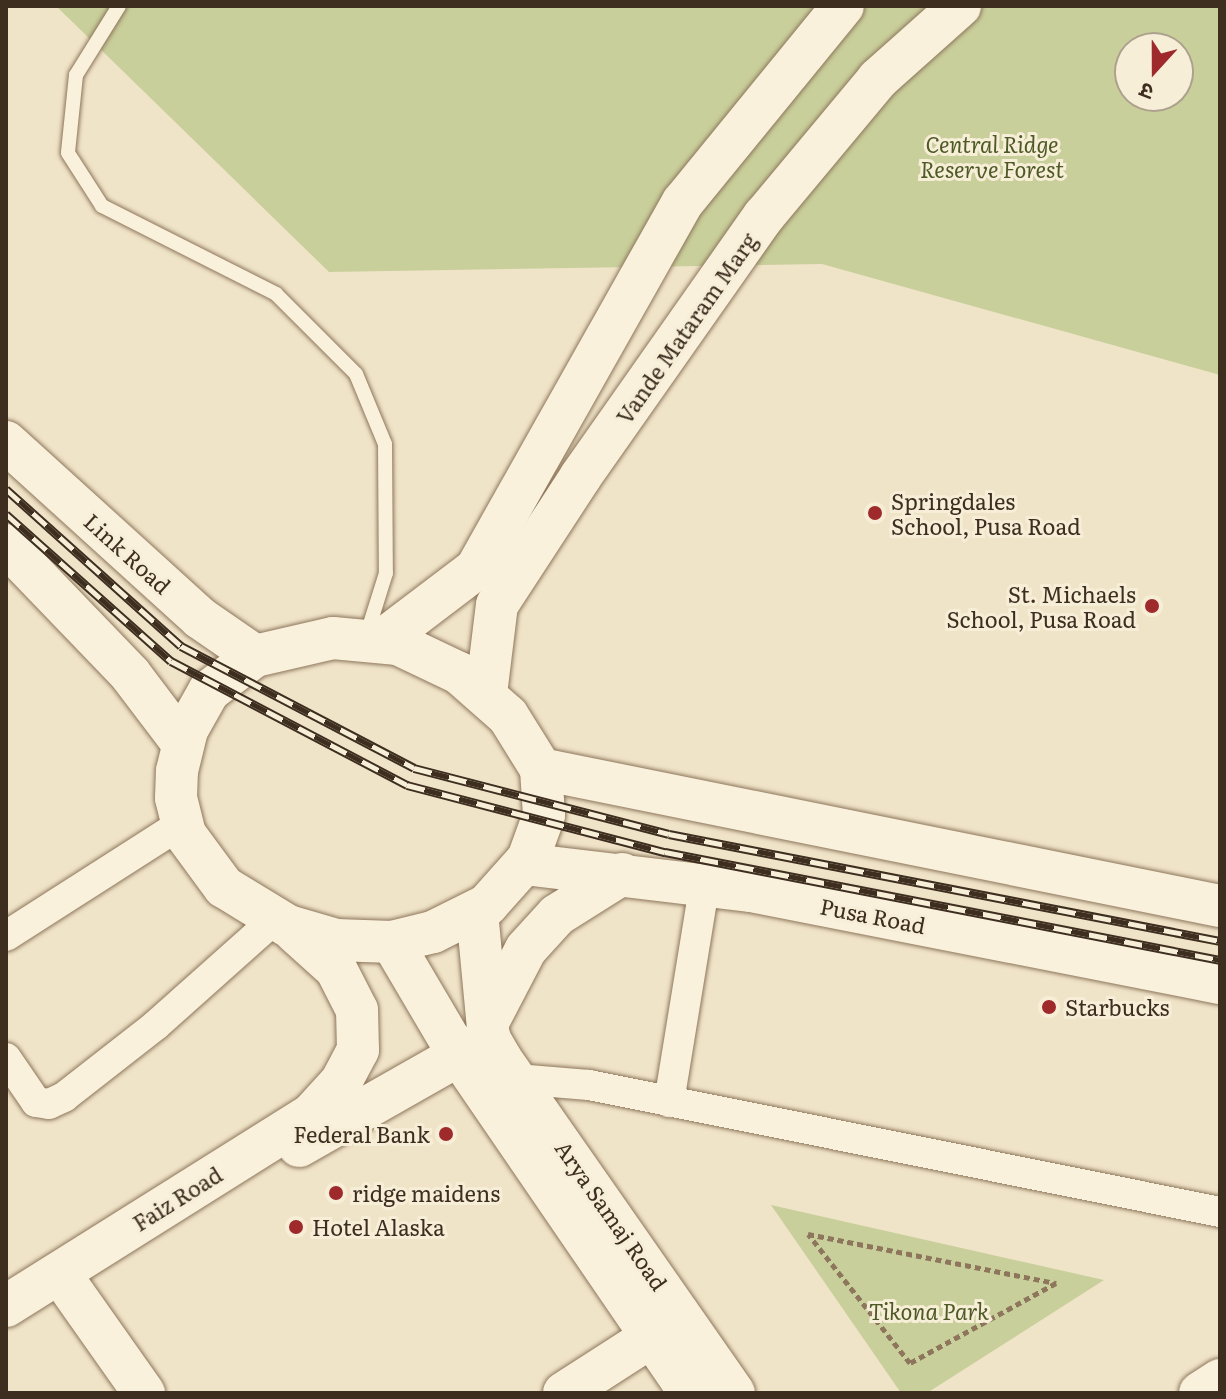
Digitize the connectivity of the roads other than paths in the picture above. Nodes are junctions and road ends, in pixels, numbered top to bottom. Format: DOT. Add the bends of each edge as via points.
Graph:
graph roads {
  1 [pos="119,6"];
  2 [pos="843,6"];
  3 [pos="960,6"];
  4 [pos="6,442"];
  5 [pos="6,545"];
  6 [pos="373,639"];
  7 [pos="255,656"];
  8 [pos="486,694"];
  9 [pos="183,744"];
  10 [pos="541,769"];
  11 [pos="181,824"];
  12 [pos="524,864"];
  13 [pos="622,874"];
  14 [pos="704,888"];
  15 [pos="1220,906"];
  16 [pos="477,912"];
  17 [pos="281,923"];
  18 [pos="6,936"];
  19 [pos="392,942"];
  20 [pos="1220,983"];
  21 [pos="471,1037"];
  22 [pos="6,1058"];
  23 [pos="516,1079"];
  24 [pos="669,1102"];
  25 [pos="1220,1212"];
  26 [pos="72,1291"];
  27 [pos="6,1306"];
  28 [pos="667,1326"];
  29 [pos="6,1331"];
  30 [pos="1220,1380"];
  31 [pos="579,1389"];
  32 [pos="144,1393"];
  33 [pos="690,1393"];
  34 [pos="734,1393"];
  35 [pos="1200,1393"];
  1 -- 6 [label="lane" via="76,75 68,153 102,206 276,294 356,374 385,444 386,573"];
  2 -- 6 [label="main road" via="683,202 476,569"];
  3 -- 8 [label="main road, Vande Mataram Marg" via="878,79 764,216 581,476 497,605"];
  4 -- 7 [label="main road, Link Road" via="200,618"];
  5 -- 9 [label="main road" via="130,674"];
  6 -- 7 [label="main road" via="317,639"];
  6 -- 8 [label="main road" via="437,661"];
  7 -- 9 [label="main road" via="209,691"];
  8 -- 10 [label="main road" via="517,729"];
  9 -- 11 [label="main road" via="176,784"];
  10 -- 12 [label="main road" via="544,815"];
  10 -- 15 [label="main road"];
  11 -- 17 [label="main road" via="214,876"];
  11 -- 18 [label="street"];
  12 -- 13 [label="main road, Pusa Road"];
  12 -- 16 [label="main road"];
  13 -- 14 [label="main road, Pusa Road"];
  13 -- 21 [label="main road" via="557,915 526,949"];
  14 -- 20 [label="main road, Pusa Road" via="751,891"];
  14 -- 24 [label="street"];
  16 -- 19 [label="main road" via="433,932"];
  16 -- 21 [label="main road"];
  17 -- 19 [label="main road" via="336,940"];
  17 -- 22 [label="street" via="64,1097 49,1104 36,1102"];
  17 -- 27 [label="main road, Faiz Road" via="336,969 357,1010 358,1050 341,1082 311,1115"];
  19 -- 21 [label="main road, Arya Samaj Road"];
  21 -- 23 [label="main road, Arya Samaj Road"];
  21 -- 26 [label="main road" via="174,1221"];
  21 -- 28 [label="main road"];
  23 -- 24 [label="street" via="589,1085"];
  23 -- 28 [label="main road, Arya Samaj Road"];
  24 -- 25 [label="street"];
  26 -- 29 [label="main road"];
  26 -- 32 [label="main road"];
  28 -- 31 [label="main road"];
  28 -- 33 [label="main road"];
  28 -- 34 [label="main road, Arya Samaj Road"];
  30 -- 35 [label="main road"];
}
